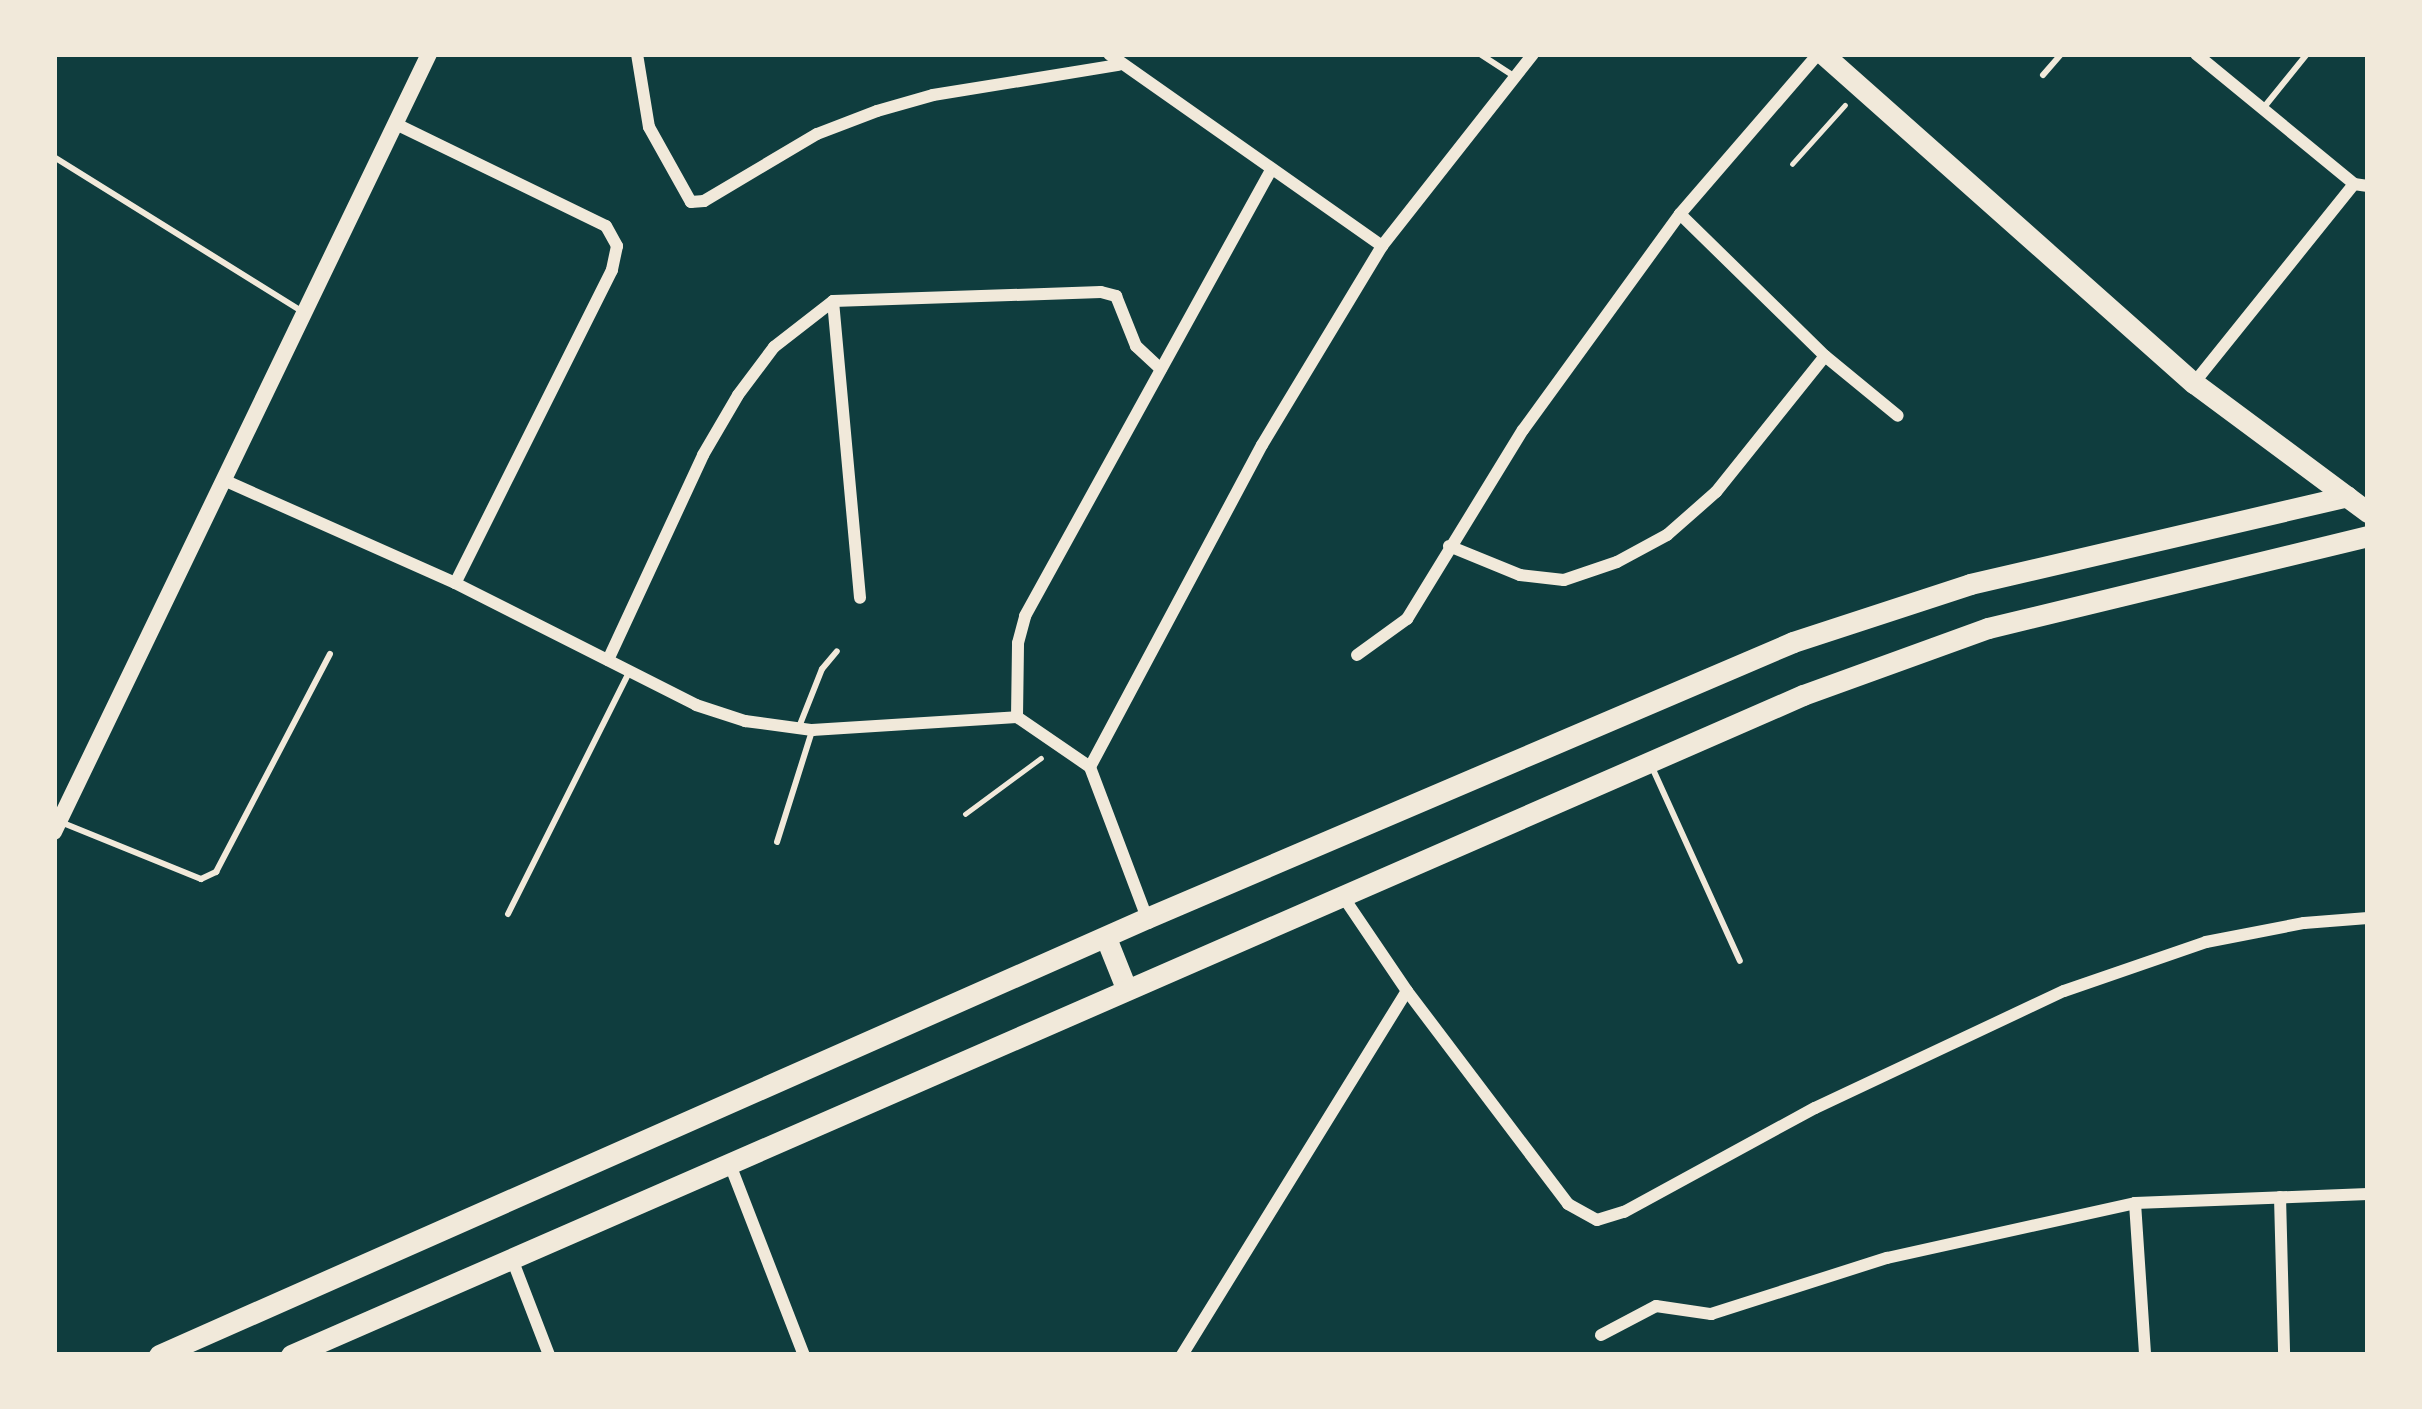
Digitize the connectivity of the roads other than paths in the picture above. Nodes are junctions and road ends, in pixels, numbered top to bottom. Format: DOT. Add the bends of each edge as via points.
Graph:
graph roads {
  1 [pos="429,54"];
  2 [pos="637,54"];
  3 [pos="1480,54"];
  4 [pos="1533,54"];
  5 [pos="1820,54"];
  6 [pos="2061,54"];
  7 [pos="2196,54"];
  8 [pos="2307,54"];
  9 [pos="1114,60"];
  10 [pos="2043,74"];
  11 [pos="1515,77"];
  12 [pos="2263,109"];
  13 [pos="395,124"];
  14 [pos="54,157"];
  15 [pos="1271,170"];
  16 [pos="2361,185"];
  17 [pos="1680,214"];
  18 [pos="1382,246"];
  19 [pos="833,301"];
  20 [pos="306,314"];
  21 [pos="1825,356"];
  22 [pos="1161,369"];
  23 [pos="2194,383"];
  24 [pos="1898,416"];
  25 [pos="226,481"];
  26 [pos="2358,494"];
  27 [pos="2368,512"];
  28 [pos="2368,536"];
  29 [pos="1449,546"];
  30 [pos="455,583"];
  31 [pos="860,598"];
  32 [pos="837,651"];
  33 [pos="330,654"];
  34 [pos="1357,655"];
  35 [pos="608,660"];
  36 [pos="629,670"];
  37 [pos="1017,717"];
  38 [pos="805,729"];
  39 [pos="1649,762"];
  40 [pos="1090,767"];
  41 [pos="57,827"];
  42 [pos="777,842"];
  43 [pos="1342,894"];
  44 [pos="508,914"];
  45 [pos="1147,918"];
  46 [pos="2368,918"];
  47 [pos="1106,938"];
  48 [pos="1740,961"];
  49 [pos="1126,988"];
  50 [pos="1407,991"];
  51 [pos="729,1162"];
  52 [pos="2368,1194"];
  53 [pos="2280,1197"];
  54 [pos="2135,1203"];
  55 [pos="512,1259"];
  56 [pos="1601,1335"];
  57 [pos="158,1355"];
  58 [pos="291,1355"];
  59 [pos="549,1355"];
  60 [pos="804,1355"];
  61 [pos="1182,1355"];
  62 [pos="2145,1355"];
  63 [pos="2284,1355"];
  1 -- 13 [label="street"];
  2 -- 9 [label="street" via="649,127 691,202 817,134 877,112"];
  3 -- 11 [label="lane"];
  4 -- 11 [label="street"];
  5 -- 17 [label="street"];
  5 -- 23 [label="main road"];
  6 -- 10 [label="lane"];
  7 -- 12 [label="street"];
  8 -- 12 [label="lane"];
  9 -- 15 [label="street"];
  11 -- 18 [label="street"];
  12 -- 16 [label="street"];
  13 -- 20 [label="street"];
  13 -- 30 [label="street" via="606,226 617,246"];
  14 -- 20 [label="lane"];
  15 -- 18 [label="street"];
  15 -- 22 [label="street"];
  16 -- 23 [label="street"];
  17 -- 21 [label="street"];
  17 -- 29 [label="street"];
  18 -- 40 [label="street" via="1262,446"];
  19 -- 22 [label="street" via="1101,292 1116,296 1136,346"];
  19 -- 31 [label="street"];
  19 -- 35 [label="street" via="774,347 738,395"];
  20 -- 25 [label="street"];
  21 -- 24 [label="street"];
  21 -- 29 [label="street" via="1716,492 1667,535 1617,562 1564,580 1520,575"];
  22 -- 37 [label="street" via="1025,616"];
  23 -- 26 [label="main road"];
  25 -- 30 [label="street"];
  25 -- 41 [label="street"];
  26 -- 27 [label="main road"];
  26 -- 45 [label="main road" via="1970,584 1792,642"];
  28 -- 39 [label="main road" via="1988,628"];
  29 -- 34 [label="street" via="1407,619"];
  30 -- 35 [label="street"];
  32 -- 38 [label="lane" via="821,670"];
  33 -- 41 [label="lane" via="216,872 201,879"];
  35 -- 36 [label="street"];
  36 -- 38 [label="street" via="696,705"];
  36 -- 44 [label="lane"];
  37 -- 38 [label="street"];
  37 -- 40 [label="street"];
  38 -- 42 [label="lane"];
  39 -- 43 [label="main road"];
  39 -- 48 [label="lane"];
  40 -- 45 [label="street"];
  43 -- 49 [label="main road"];
  43 -- 50 [label="street"];
  45 -- 47 [label="main road"];
  46 -- 50 [label="street" via="2206,942 2064,992 1597,1220 1568,1204"];
  47 -- 49 [label="main road"];
  47 -- 57 [label="main road"];
  49 -- 51 [label="main road"];
  50 -- 61 [label="street"];
  51 -- 55 [label="main road"];
  51 -- 60 [label="street"];
  52 -- 53 [label="street"];
  53 -- 54 [label="street"];
  53 -- 63 [label="street"];
  54 -- 56 [label="street" via="1887,1258 1711,1314 1656,1306"];
  54 -- 62 [label="street"];
  55 -- 58 [label="main road"];
  55 -- 59 [label="street"];
}
